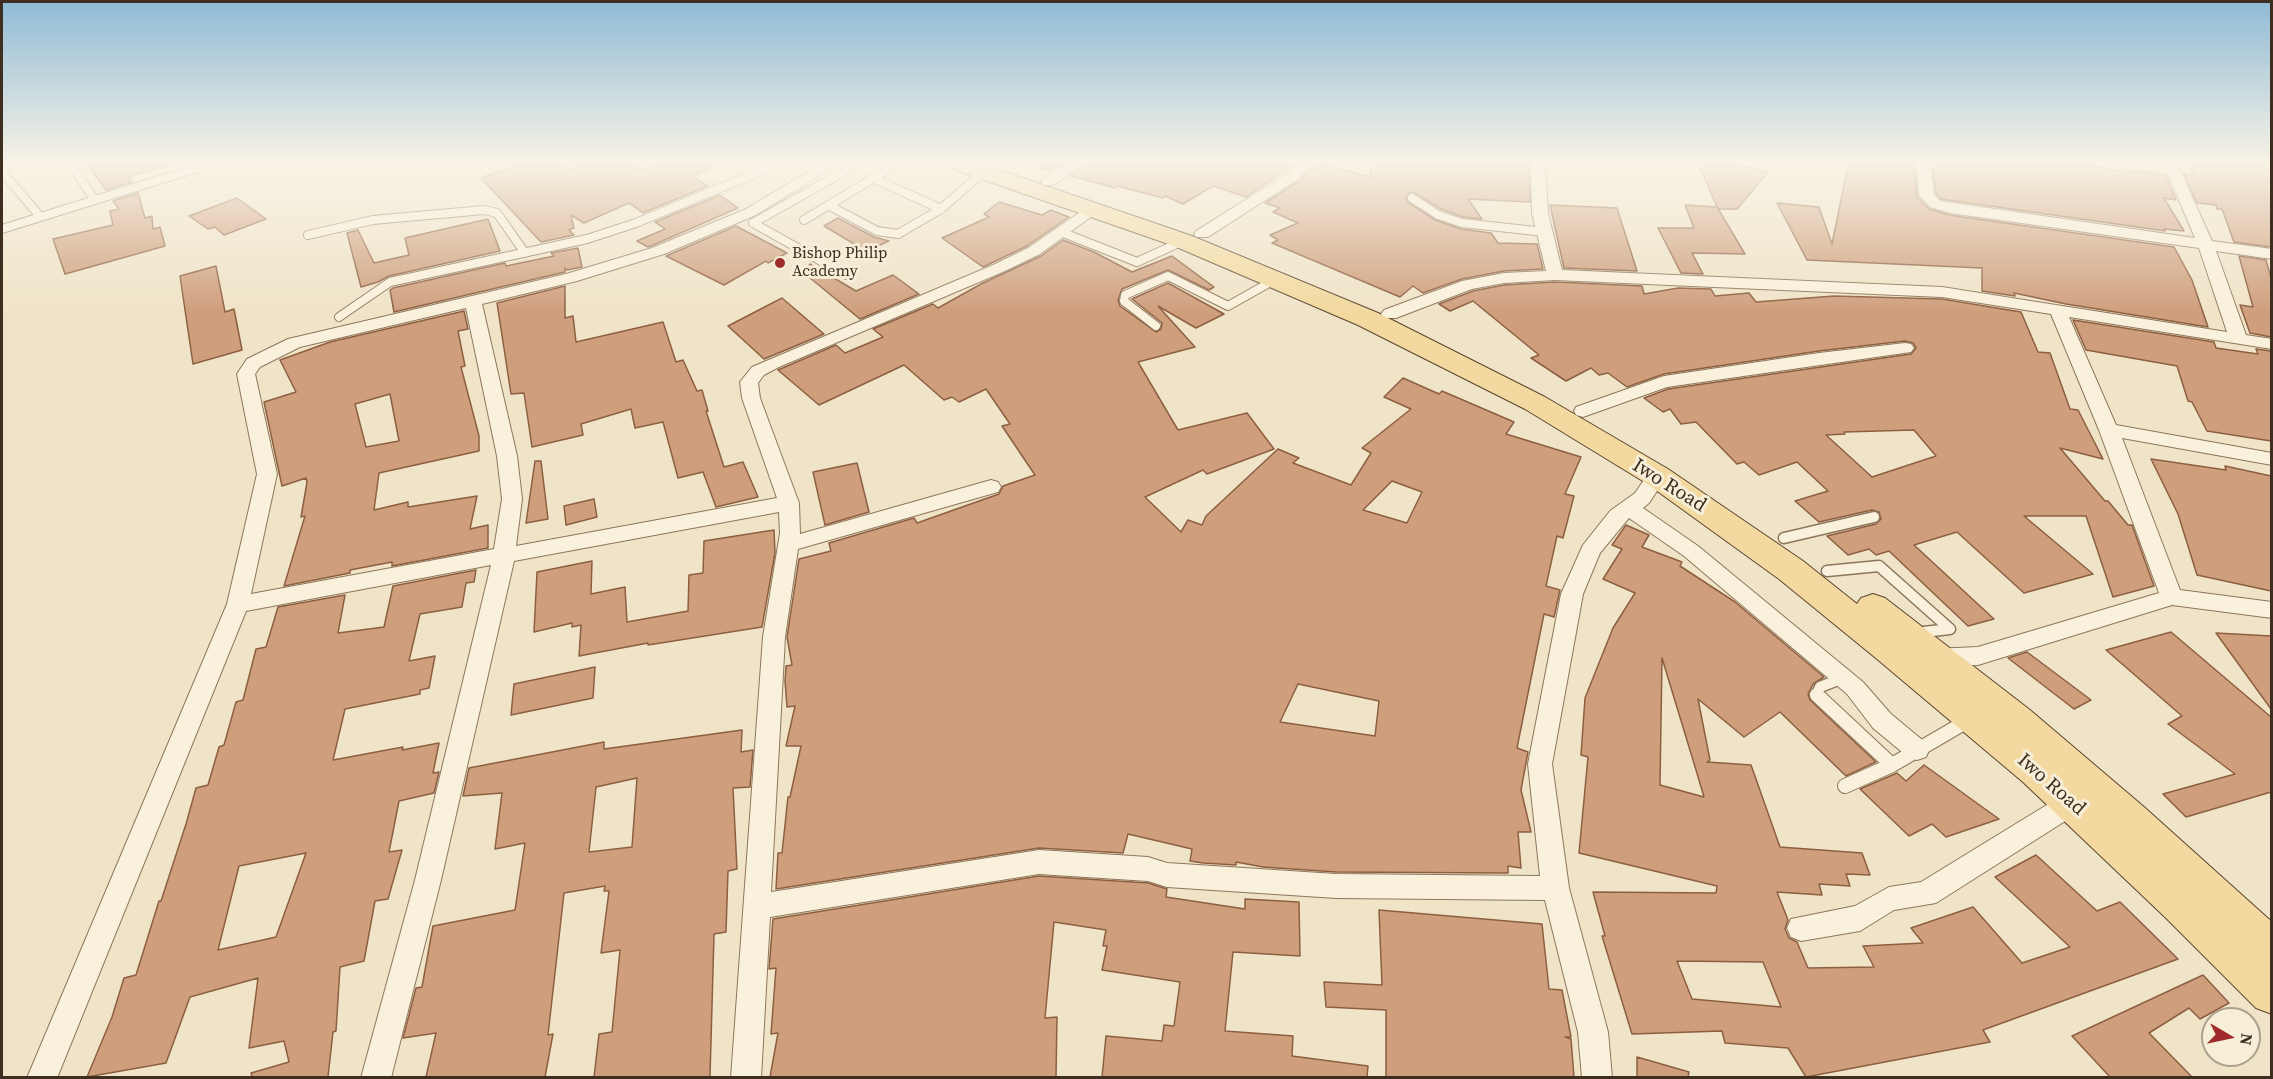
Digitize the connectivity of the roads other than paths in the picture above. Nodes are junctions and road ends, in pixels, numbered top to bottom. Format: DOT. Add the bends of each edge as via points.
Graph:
graph roads {
  1 [pos="36,211"];
  2 [pos="52,211"];
  3 [pos="469,211"];
  4 [pos="490,211"];
  5 [pos="664,211"];
  6 [pos="752,211"];
  7 [pos="774,211"];
  8 [pos="820,211"];
  9 [pos="841,211"];
  10 [pos="937,211"];
  11 [pos="1091,211"];
  12 [pos="1092,211"];
  13 [pos="1123,211"];
  14 [pos="1236,211"];
  15 [pos="1432,211"];
  16 [pos="1540,211"];
  17 [pos="1974,211"];
  18 [pos="2191,211"];
  19 [pos="39,215"];
  20 [pos="804,220"];
  21 [pos="2,229"];
  22 [pos="1061,232"];
  23 [pos="1545,232"];
  24 [pos="308,235"];
  25 [pos="1192,238"];
  26 [pos="2205,243"];
  27 [pos="525,253"];
  28 [pos="2271,254"];
  29 [pos="846,275"];
  30 [pos="1555,275"];
  31 [pos="1276,279"];
  32 [pos="473,300"];
  33 [pos="2057,309"];
  34 [pos="1390,314"];
  35 [pos="339,316"];
  36 [pos="1156,326"];
  37 [pos="2238,337"];
  38 [pos="2271,344"];
  39 [pos="1905,348"];
  40 [pos="1583,411"];
  41 [pos="2109,430"];
  42 [pos="2271,459"];
  43 [pos="1657,476"];
  44 [pos="991,487"];
  45 [pos="789,502"];
  46 [pos="1629,508"];
  47 [pos="1874,517"];
  48 [pos="1784,538"];
  49 [pos="788,544"];
  50 [pos="504,556"];
  51 [pos="1827,571"];
  52 [pos="2172,597"];
  53 [pos="238,604"];
  54 [pos="2271,610"];
  55 [pos="1933,650"];
  56 [pos="1843,678"];
  57 [pos="1972,718"];
  58 [pos="1917,750"];
  59 [pos="1892,765"];
  60 [pos="1845,786"];
  61 [pos="2072,803"];
  62 [pos="1555,888"];
  63 [pos="756,907"];
  64 [pos="1801,928"];
  65 [pos="2271,951"];
  66 [pos="2271,993"];
  67 [pos="42,1077"];
  68 [pos="376,1077"];
  69 [pos="746,1077"];
  70 [pos="1596,1077"];
  1 -- 19 [label="lane"];
  2 -- 19 [label="lane"];
  3 -- 24 [label="lane" via="373,220"];
  4 -- 27 [label="lane" via="497,213"];
  5 -- 27 [label="lane" via="587,239"];
  6 -- 32 [label="street" via="658,251 571,278"];
  7 -- 29 [label="lane" via="753,223"];
  8 -- 20 [label="lane"];
  9 -- 10 [label="lane" via="886,234 898,234"];
  11 -- 22 [label="street"];
  12 -- 25 [label="main road, Iwo Road"];
  13 -- 25 [label="main road, Iwo Road"];
  14 -- 25 [label="street"];
  15 -- 23 [label="lane" via="1462,224"];
  16 -- 23 [label="street"];
  17 -- 26 [label="street"];
  18 -- 26 [label="street"];
  19 -- 21 [label="lane"];
  22 -- 25 [label="lane" via="1137,262"];
  22 -- 45 [label="street" via="999,268 758,371 749,382 751,398"];
  23 -- 30 [label="street"];
  25 -- 31 [label="main road, Iwo Road"];
  25 -- 34 [label="main road, Iwo Road" via="1334,288"];
  26 -- 28 [label="street"];
  26 -- 37 [label="street"];
  27 -- 35 [label="lane" via="390,282"];
  30 -- 33 [label="street" via="1886,288"];
  30 -- 34 [label="street" via="1468,285"];
  31 -- 36 [label="lane" via="1228,306 1168,276 1125,294 1124,301"];
  31 -- 43 [label="main road, Iwo Road" via="1368,318 1535,403"];
  32 -- 50 [label="street" via="512,499"];
  32 -- 53 [label="street" via="294,343 253,363 246,374 267,474"];
  33 -- 37 [label="street"];
  33 -- 41 [label="street"];
  34 -- 40 [label="main road, Iwo Road"];
  37 -- 38 [label="street"];
  39 -- 40 [label="street" via="1664,382"];
  40 -- 48 [label="main road, Iwo Road"];
  41 -- 42 [label="street"];
  41 -- 52 [label="street"];
  43 -- 46 [label="street" via="1642,498"];
  43 -- 55 [label="main road, Iwo Road" via="1791,570"];
  44 -- 49 [label="street"];
  45 -- 49 [label="street"];
  45 -- 50 [label="street"];
  46 -- 56 [label="street" via="1691,551"];
  46 -- 62 [label="street" via="1617,516 1590,550 1572,594 1557,668 1540,764"];
  47 -- 48 [label="lane"];
  48 -- 51 [label="main road, Iwo Road"];
  49 -- 63 [label="street" via="774,637"];
  50 -- 53 [label="street"];
  50 -- 68 [label="street" via="428,880"];
  51 -- 55 [label="main road, Iwo Road"];
  51 -- 55 [label="lane" via="1880,566"];
  52 -- 54 [label="street"];
  52 -- 55 [label="street" via="1978,656"];
  53 -- 67 [label="street"];
  55 -- 57 [label="main road, Iwo Road"];
  55 -- 65 [label="main road, Iwo Road" via="2130,819"];
  56 -- 58 [label="street" via="1882,721"];
  56 -- 59 [label="lane" via="1820,687 1816,696"];
  57 -- 58 [label="lane"];
  57 -- 61 [label="main road, Iwo Road"];
  58 -- 59 [label="lane"];
  59 -- 60 [label="lane"];
  61 -- 64 [label="street" via="1926,894 1889,899 1860,918"];
  61 -- 66 [label="main road, Iwo Road"];
  62 -- 63 [label="street" via="1336,886 1039,862"];
  62 -- 70 [label="street" via="1593,1032"];
  63 -- 69 [label="street"];
}
